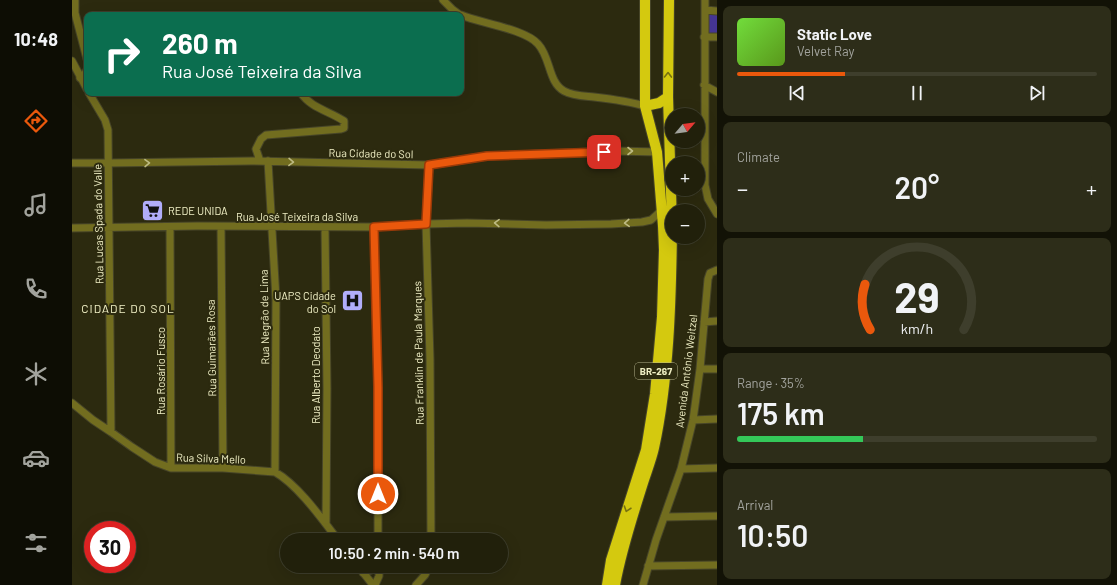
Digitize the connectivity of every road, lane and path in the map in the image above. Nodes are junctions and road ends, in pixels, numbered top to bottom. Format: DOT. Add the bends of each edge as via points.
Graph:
graph roads {
  1 [pos="75,0"];
  2 [pos="443,0"];
  3 [pos="645,0"];
  4 [pos="669,0"];
  5 [pos="705,0"];
  6 [pos="705,10"];
  7 [pos="717,11"];
  8 [pos="456,12"];
  9 [pos="464,16"];
  10 [pos="704,37"];
  11 [pos="717,37"];
  12 [pos="84,48"];
  13 [pos="72,61"];
  14 [pos="77,77"];
  15 [pos="84,85"];
  16 [pos="704,85"];
  17 [pos="717,92"];
  18 [pos="91,96"];
  19 [pos="303,96"];
  20 [pos="668,97"];
  21 [pos="645,106"];
  22 [pos="668,108"];
  23 [pos="665,128"];
  24 [pos="669,148"];
  25 [pos="657,152"];
  26 [pos="260,161"];
  27 [pos="268,161"];
  28 [pos="72,162"];
  29 [pos="108,163"];
  30 [pos="429,165"];
  31 [pos="671,204"];
  32 [pos="662,210"];
  33 [pos="717,214"];
  34 [pos="426,224"];
  35 [pos="170,227"];
  36 [pos="221,227"];
  37 [pos="273,227"];
  38 [pos="325,227"];
  39 [pos="374,227"];
  40 [pos="72,228"];
  41 [pos="109,228"];
  42 [pos="672,244"];
  43 [pos="717,270"];
  44 [pos="717,321"];
  45 [pos="704,322"];
  46 [pos="700,369"];
  47 [pos="717,369"];
  48 [pos="72,403"];
  49 [pos="693,420"];
  50 [pos="717,420"];
  51 [pos="112,432"];
  52 [pos="171,468"];
  53 [pos="223,468"];
  54 [pos="717,468"];
  55 [pos="681,469"];
  56 [pos="275,472"];
  57 [pos="717,516"];
  58 [pos="664,517"];
  59 [pos="326,523"];
  60 [pos="333,533"];
  61 [pos="378,533"];
  62 [pos="431,533"];
  63 [pos="717,565"];
  64 [pos="648,566"];
  65 [pos="364,573"];
  66 [pos="380,573"];
  67 [pos="426,573"];
  68 [pos="374,585"];
  69 [pos="416,585"];
  70 [pos="607,585"];
  71 [pos="614,585"];
  72 [pos="643,585"];
  1 -- 12 [label="street" via="75,13"];
  2 -- 8 [label="street"];
  3 -- 21 [label="highway, BR-267"];
  20 -- 4 [label="highway, one-way"];
  5 -- 6 [label="street"];
  6 -- 7 [label="street"];
  6 -- 10 [label="street"];
  9 -- 21 [label="street" via="528,36 537,42 546,56 554,81 563,90"];
  10 -- 11 [label="street"];
  10 -- 16 [label="street"];
  13 -- 14 [label="street"];
  14 -- 15 [label="street"];
  16 -- 17 [label="street"];
  16 -- 33 [label="street" via="705,185 708,199"];
  18 -- 29 [label="street, Rua Lucas Spada do Valle" via="108,130"];
  19 -- 26 [label="street" via="316,107 344,121 344,128 266,135 256,149"];
  20 -- 21 [label="highway" via="659,103"];
  20 -- 22 [label="highway"];
  21 -- 25 [label="highway, BR-267"];
  23 -- 25 [label="highway"];
  24 -- 31 [label="highway"];
  30 -- 25 [label="street, Rua Cidade do Sol, one-way" via="487,156"];
  25 -- 32 [label="highway, BR-267"];
  26 -- 27 [label="street, Rua Cidade do Sol"];
  29 -- 26 [label="street, Rua Cidade do Sol, one-way"];
  27 -- 30 [label="street, Rua Cidade do Sol, one-way"];
  27 -- 37 [label="street, Rua Negrão de Lima"];
  28 -- 29 [label="street"];
  29 -- 41 [label="street, Rua Lucas Spada do Valle"];
  30 -- 34 [label="street, Rua Franklin de Paula Marques"];
  32 -- 34 [label="street, Rua José Teixeira da Silva, one-way" via="651,220 642,222 579,225"];
  32 -- 70 [label="highway, BR-267, one-way" via="663,293 652,412 646,450 611,560"];
  34 -- 39 [label="street, Rua José Teixeira da Silva"];
  34 -- 62 [label="street, Rua Franklin de Paula Marques"];
  35 -- 36 [label="street, Rua José Teixeira da Silva"];
  35 -- 41 [label="street, Rua José Teixeira da Silva"];
  35 -- 52 [label="street, Rua Rosário Fusco"];
  36 -- 37 [label="street, Rua José Teixeira da Silva"];
  36 -- 53 [label="street, Rua Guimarães Rosa"];
  37 -- 38 [label="street, Rua José Teixeira da Silva"];
  37 -- 56 [label="street, Rua Negrão de Lima" via="276,299"];
  38 -- 39 [label="street, Rua José Teixeira da Silva"];
  38 -- 59 [label="street, Rua Alberto Deodato"];
  39 -- 61 [label="street"];
  40 -- 41 [label="street, Rua José Teixeira da Silva"];
  41 -- 51 [label="street, Rua Lucas Spada do Valle"];
  42 -- 71 [label="highway, BR-267" via="670,315 657,428"];
  43 -- 45 [label="street, Avenida Antônio Weitzel" via="710,273 708,279"];
  44 -- 45 [label="street"];
  45 -- 46 [label="street, Avenida Antônio Weitzel"];
  46 -- 47 [label="street"];
  46 -- 49 [label="street, Avenida Antônio Weitzel"];
  48 -- 51 [label="street, Rua Silva Mello"];
  49 -- 50 [label="street"];
  49 -- 55 [label="street, Avenida Antônio Weitzel"];
  51 -- 52 [label="street, Rua Silva Mello" via="155,462"];
  52 -- 53 [label="street, Rua Silva Mello"];
  53 -- 56 [label="street, Rua Silva Mello"];
  54 -- 55 [label="street"];
  55 -- 58 [label="street, Avenida Antônio Weitzel"];
  56 -- 59 [label="street" via="295,488"];
  57 -- 58 [label="street"];
  58 -- 64 [label="street, Avenida Antônio Weitzel"];
  59 -- 60 [label="street"];
  63 -- 64 [label="street"];
  64 -- 72 [label="street, Avenida Antônio Weitzel"];
  65 -- 68 [label="street"];
  66 -- 68 [label="street"];
  67 -- 69 [label="street"];
}
